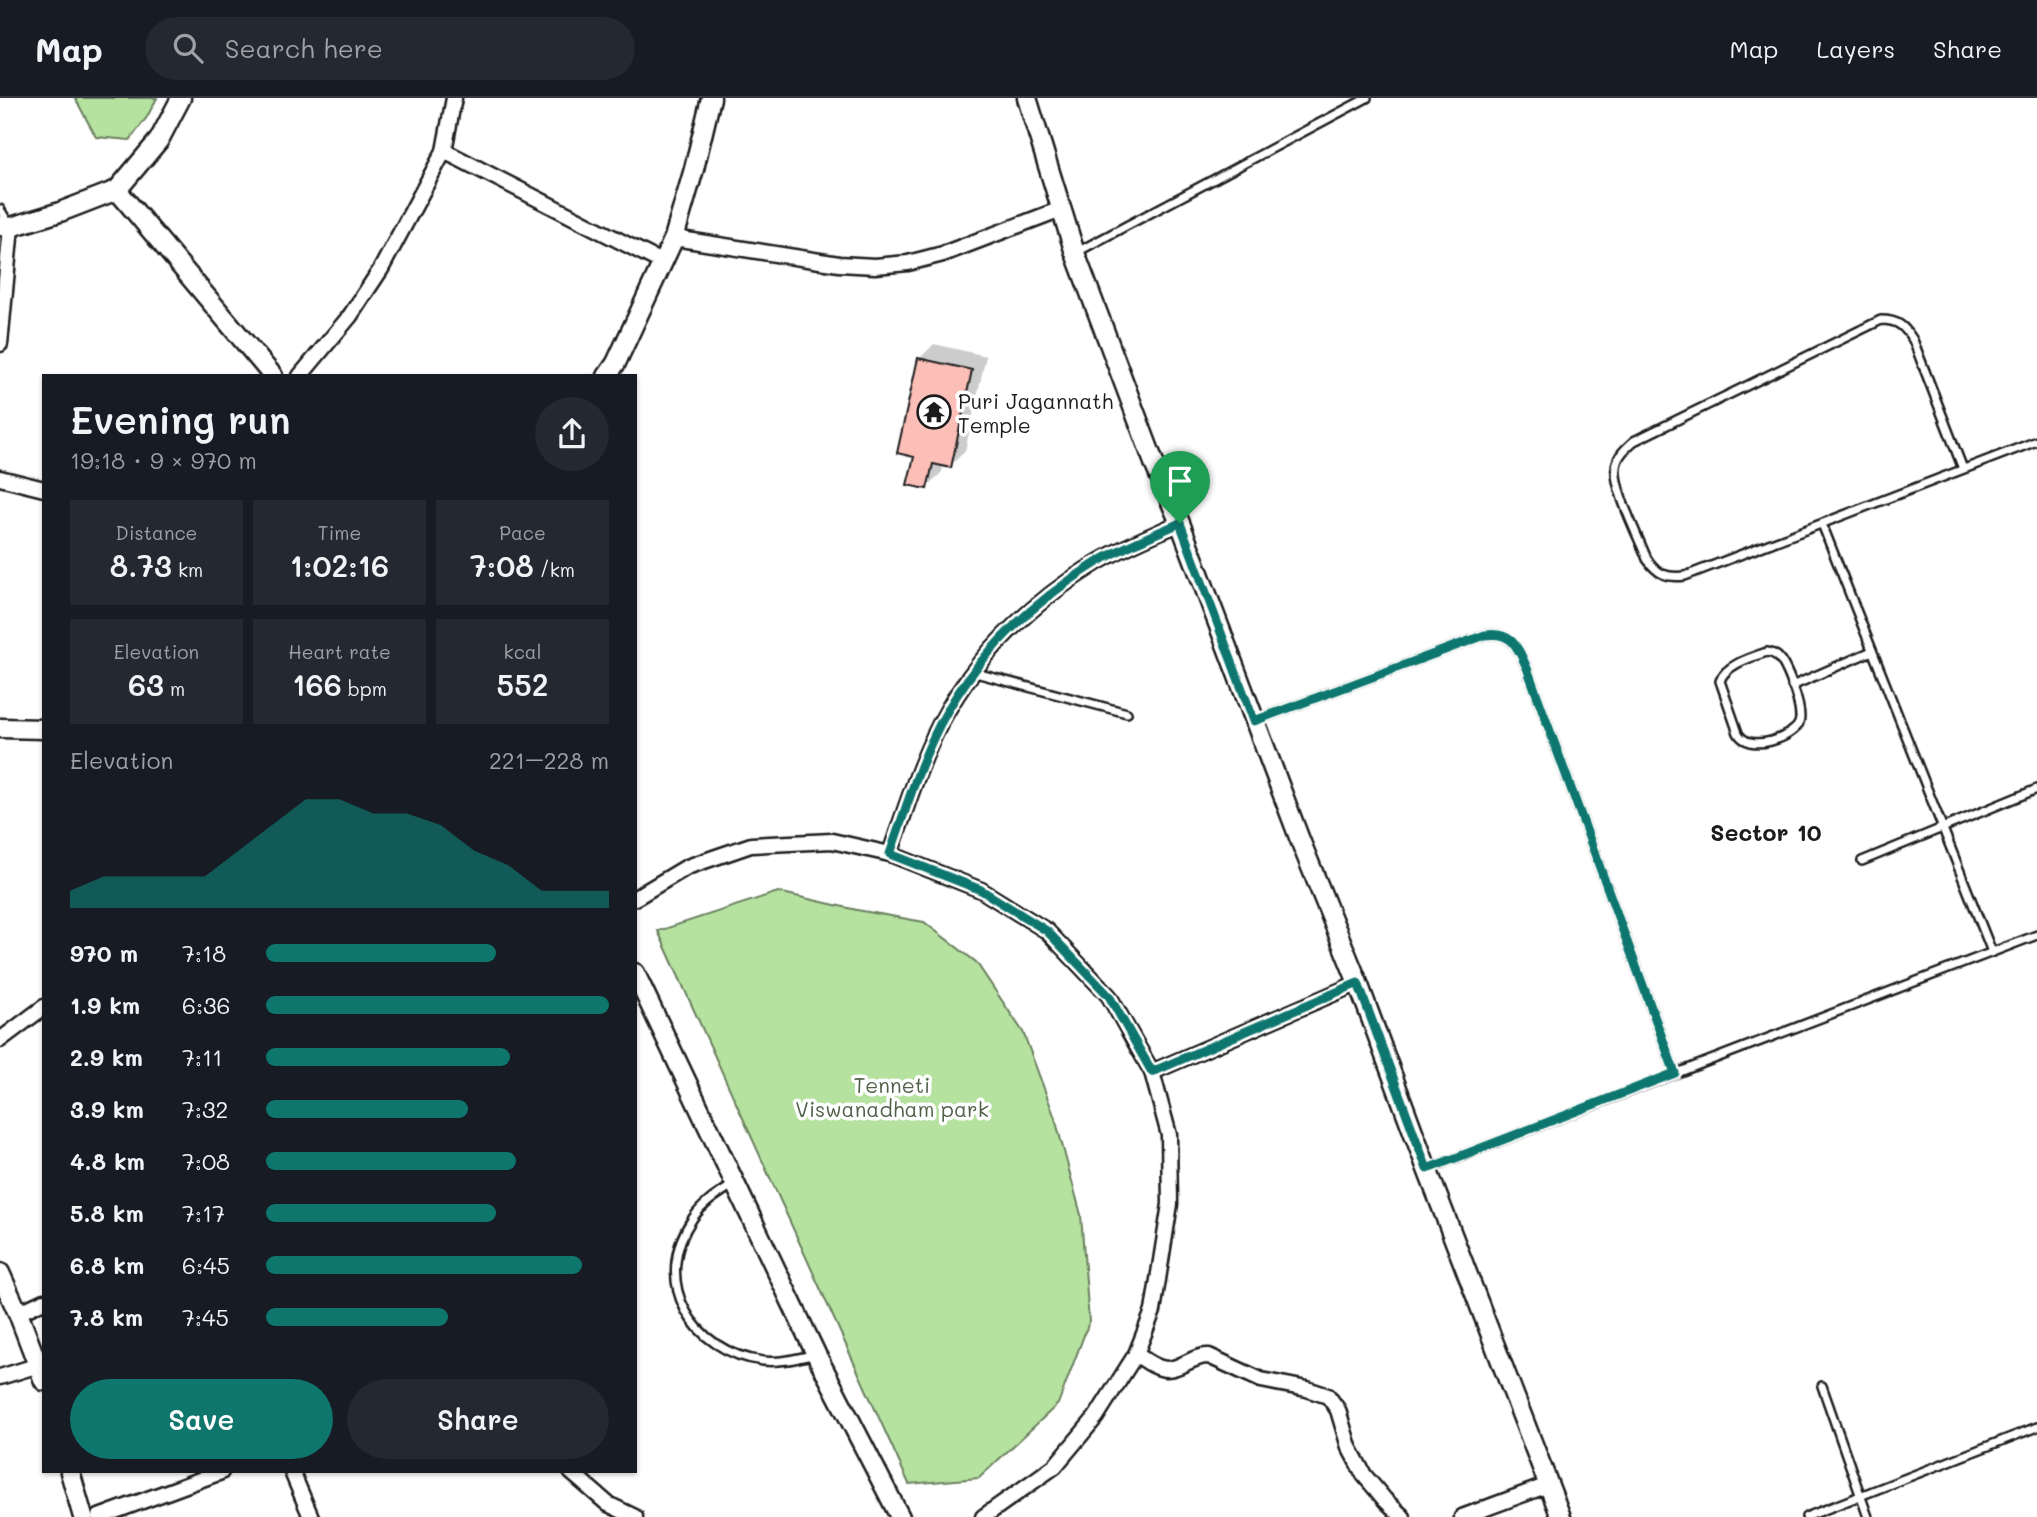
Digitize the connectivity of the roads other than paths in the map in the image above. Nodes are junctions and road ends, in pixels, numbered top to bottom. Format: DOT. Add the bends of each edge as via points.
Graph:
graph roads {
  1 [pos="181,98"];
  2 [pos="454,98"];
  3 [pos="711,98"];
  4 [pos="1027,98"];
  5 [pos="1367,98"];
  6 [pos="444,151"];
  7 [pos="117,190"];
  8 [pos="0,209"];
  9 [pos="1061,209"];
  10 [pos="5,226"];
  11 [pos="674,238"];
  12 [pos="1075,253"];
  13 [pos="663,263"];
  14 [pos="0,344"];
  15 [pos="271,374"];
  16 [pos="302,374"];
  17 [pos="608,374"];
  18 [pos="2037,441"];
  19 [pos="1963,468"];
  20 [pos="0,478"];
  21 [pos="42,488"];
  22 [pos="1180,523"];
  23 [pos="1822,524"];
  24 [pos="1872,651"];
  25 [pos="971,672"];
  26 [pos="1793,686"];
  27 [pos="1127,713"];
  28 [pos="1254,721"];
  29 [pos="0,728"];
  30 [pos="42,729"];
  31 [pos="2037,789"];
  32 [pos="1942,828"];
  33 [pos="890,854"];
  34 [pos="1862,861"];
  35 [pos="637,897"];
  36 [pos="2037,935"];
  37 [pos="1992,952"];
  38 [pos="637,977"];
  39 [pos="1358,983"];
  40 [pos="42,1008"];
  41 [pos="0,1040"];
  42 [pos="1152,1072"];
  43 [pos="1675,1073"];
  44 [pos="1427,1169"];
  45 [pos="734,1184"];
  46 [pos="0,1273"];
  47 [pos="42,1302"];
  48 [pos="18,1313"];
  49 [pos="816,1354"];
  50 [pos="1136,1354"];
  51 [pos="41,1373"];
  52 [pos="0,1377"];
  53 [pos="1822,1386"];
  54 [pos="2037,1427"];
  55 [pos="70,1473"];
  56 [pos="218,1473"];
  57 [pos="292,1473"];
  58 [pos="572,1473"];
  59 [pos="1548,1485"];
  60 [pos="1860,1494"];
  61 [pos="83,1517"];
  62 [pos="99,1517"];
  63 [pos="311,1517"];
  64 [pos="635,1517"];
  65 [pos="900,1517"];
  66 [pos="983,1517"];
  67 [pos="1403,1517"];
  68 [pos="1462,1517"];
  69 [pos="1561,1517"];
  70 [pos="1806,1517"];
  71 [pos="1868,1517"];
  1 -- 7 [label="street" via="159,140"];
  2 -- 6 [label="street"];
  3 -- 11 [label="street"];
  4 -- 9 [label="street"];
  5 -- 12 [label="lane"];
  6 -- 13 [label="street"];
  6 -- 16 [label="street" via="381,269 350,316"];
  7 -- 10 [label="street" via="60,212"];
  7 -- 15 [label="street"];
  8 -- 10 [label="lane"];
  9 -- 11 [label="street" via="943,254 875,266"];
  9 -- 12 [label="street"];
  10 -- 14 [label="street"];
  11 -- 13 [label="street"];
  12 -- 22 [label="street"];
  13 -- 17 [label="street"];
  18 -- 19 [label="lane"];
  19 -- 23 [label="lane"];
  19 -- 23 [label="lane" via="1913,340 1894,320 1881,320 1634,441 1616,464 1616,480 1647,559 1665,576 1685,576"];
  20 -- 21 [label="street"];
  22 -- 25 [label="street" via="1095,564 1054,591 1011,628"];
  22 -- 28 [label="street"];
  23 -- 24 [label="lane"];
  24 -- 26 [label="lane"];
  24 -- 32 [label="lane"];
  25 -- 27 [label="lane"];
  25 -- 33 [label="street" via="939,725"];
  26 -- 26 [label="lane" via="1801,714 1797,727 1759,744 1741,738 1721,687 1725,671 1773,653"];
  28 -- 39 [label="street"];
  28 -- 43 [label="lane" via="1485,635 1503,635 1513,642 1527,668"];
  29 -- 30 [label="street"];
  31 -- 32 [label="lane"];
  32 -- 34 [label="lane"];
  32 -- 37 [label="lane"];
  33 -- 35 [label="street" via="832,841 751,845 687,867"];
  33 -- 42 [label="street" via="981,890 1047,931 1109,996"];
  36 -- 37 [label="lane"];
  37 -- 43 [label="lane"];
  38 -- 45 [label="street"];
  39 -- 42 [label="street"];
  39 -- 44 [label="street"];
  40 -- 41 [label="street"];
  42 -- 50 [label="street" via="1169,1135 1170,1204 1153,1311"];
  43 -- 44 [label="lane"];
  44 -- 59 [label="street"];
  45 -- 49 [label="street"];
  45 -- 49 [label="lane" via="709,1200 683,1236 676,1261 684,1310 720,1349 740,1357 765,1362"];
  46 -- 48 [label="street"];
  47 -- 48 [label="street"];
  48 -- 51 [label="street"];
  49 -- 65 [label="street"];
  50 -- 66 [label="street" via="1096,1417 1055,1466"];
  50 -- 67 [label="street" via="1167,1369 1209,1356 1261,1380 1328,1396 1364,1475"];
  51 -- 52 [label="street"];
  53 -- 60 [label="lane"];
  54 -- 60 [label="lane"];
  55 -- 61 [label="street"];
  56 -- 62 [label="street"];
  57 -- 63 [label="street"];
  58 -- 64 [label="street" via="608,1504"];
  59 -- 68 [label="street"];
  59 -- 69 [label="street"];
  60 -- 70 [label="lane"];
  60 -- 71 [label="lane"];
}
